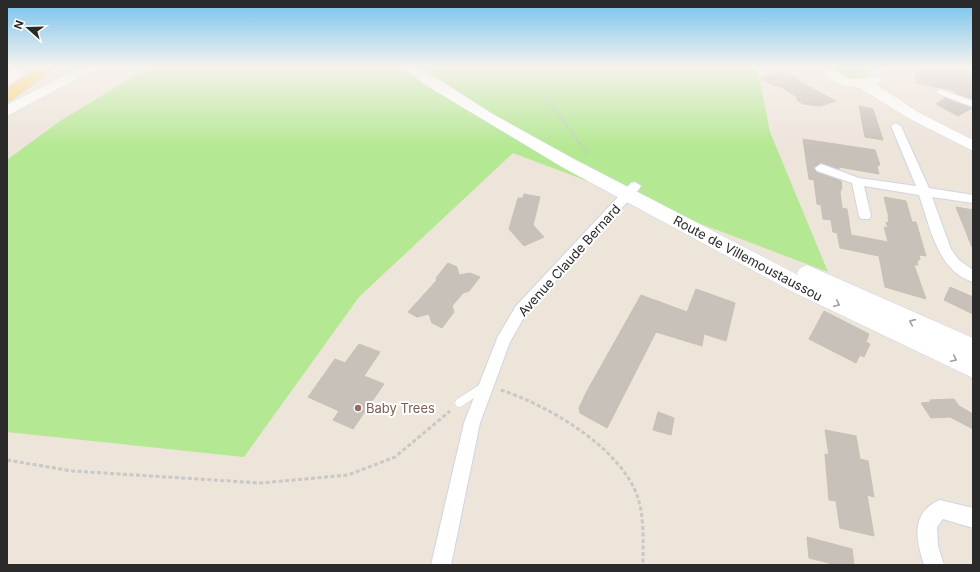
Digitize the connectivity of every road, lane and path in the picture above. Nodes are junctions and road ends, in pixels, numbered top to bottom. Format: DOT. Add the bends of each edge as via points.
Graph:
graph roads {
  1 [pos="41,94"];
  2 [pos="450,94"];
  3 [pos="543,94"];
  4 [pos="881,94"];
  5 [pos="896,94"];
  6 [pos="946,94"];
  7 [pos="973,104"];
  8 [pos="7,111"];
  9 [pos="896,126"];
  10 [pos="957,137"];
  11 [pos="527,139"];
  12 [pos="973,146"];
  13 [pos="821,168"];
  14 [pos="597,169"];
  15 [pos="857,181"];
  16 [pos="632,190"];
  17 [pos="924,191"];
  18 [pos="973,199"];
  19 [pos="865,216"];
  20 [pos="973,277"];
  21 [pos="973,349"];
  22 [pos="973,368"];
  23 [pos="485,385"];
  24 [pos="459,402"];
  25 [pos="7,460"];
  26 [pos="973,518"];
  27 [pos="441,565"];
  28 [pos="643,565"];
  29 [pos="934,565"];
  1 -- 8 [label="street"];
  2 -- 11 [label="street, Route de Villemoustaussou"];
  3 -- 14 [label="path"];
  4 -- 10 [label="street" via="913,115"];
  5 -- 10 [label="street"];
  6 -- 7 [label="street"];
  9 -- 17 [label="street"];
  10 -- 12 [label="street"];
  11 -- 14 [label="street, Route de Villemoustaussou"];
  11 -- 16 [label="street, Route de Villemoustaussou"];
  13 -- 15 [label="street"];
  14 -- 16 [label="street, Route de Villemoustaussou"];
  15 -- 17 [label="street"];
  15 -- 19 [label="street"];
  21 -- 16 [label="street, Route de Villemoustaussou, one-way"];
  16 -- 22 [label="street, Route de Villemoustaussou, one-way" via="802,287"];
  16 -- 23 [label="street, Avenue Claude Bernard" via="521,310 503,340"];
  17 -- 18 [label="street"];
  17 -- 20 [label="street" via="945,250 954,264"];
  23 -- 24 [label="lane"];
  23 -- 27 [label="street, Avenue Claude Bernard" via="472,423"];
  23 -- 28 [label="path" via="531,400 572,425 620,465 635,489 643,520"];
  24 -- 25 [label="path" via="395,457 348,476 260,484 72,471"];
  26 -- 29 [label="street" via="940,509 927,524 928,546"];
}
